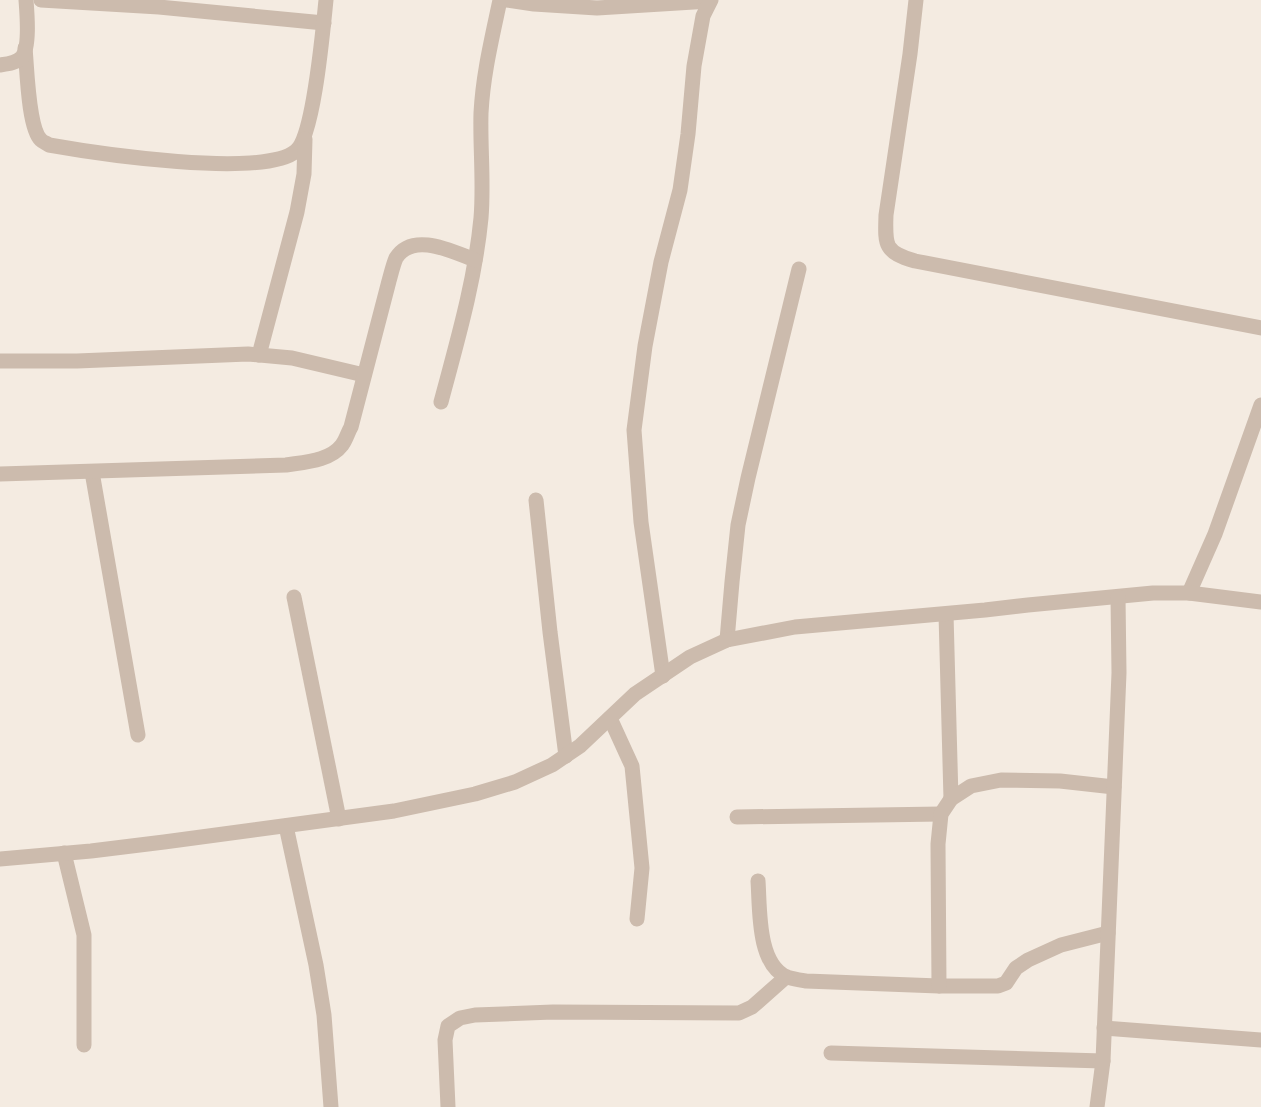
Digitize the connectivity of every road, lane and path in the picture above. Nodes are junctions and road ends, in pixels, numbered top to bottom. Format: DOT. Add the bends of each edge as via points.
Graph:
graph roads {
  1 [pos="26,0"];
  2 [pos="41,0"];
  3 [pos="326,0"];
  4 [pos="500,0"];
  5 [pos="507,0"];
  6 [pos="710,0"];
  7 [pos="916,0"];
  8 [pos="324,23"];
  9 [pos="25,48"];
  10 [pos="0,66"];
  11 [pos="305,137"];
  12 [pos="475,260"];
  13 [pos="799,269"];
  14 [pos="1261,328"];
  15 [pos="259,355"];
  16 [pos="0,361"];
  17 [pos="364,375"];
  18 [pos="441,402"];
  19 [pos="1260,410"];
  20 [pos="92,471"];
  21 [pos="0,474"];
  22 [pos="536,500"];
  23 [pos="1189,593"];
  24 [pos="294,597"];
  25 [pos="1118,597"];
  26 [pos="1261,602"];
  27 [pos="946,614"];
  28 [pos="727,640"];
  29 [pos="663,676"];
  30 [pos="610,718"];
  31 [pos="138,735"];
  32 [pos="566,756"];
  33 [pos="1114,787"];
  34 [pos="951,798"];
  35 [pos="941,814"];
  36 [pos="737,817"];
  37 [pos="339,819"];
  38 [pos="286,826"];
  39 [pos="64,853"];
  40 [pos="0,859"];
  41 [pos="758,881"];
  42 [pos="637,920"];
  43 [pos="1108,933"];
  44 [pos="786,977"];
  45 [pos="939,986"];
  46 [pos="1104,1028"];
  47 [pos="1261,1040"];
  48 [pos="84,1045"];
  49 [pos="831,1053"];
  50 [pos="1103,1061"];
  51 [pos="331,1107"];
  52 [pos="448,1107"];
  53 [pos="1097,1107"];
  1 -- 9 [label="street"];
  2 -- 8 [label="street"];
  3 -- 8 [label="street"];
  4 -- 12 [label="street" via="485,70 481,218"];
  5 -- 6 [label="street" via="597,8"];
  6 -- 29 [label="street" via="703,16 694,66 680,190 661,262 634,430 640,522"];
  7 -- 14 [label="street" via="886,215 885,237 890,249 915,261"];
  8 -- 11 [label="street"];
  9 -- 10 [label="street" via="22,57"];
  9 -- 11 [label="street" via="34,126 40,139 49,145 159,159 256,163 282,159 297,150"];
  11 -- 15 [label="street" via="297,212"];
  12 -- 17 [label="street" via="434,245 404,250 388,281"];
  12 -- 18 [label="street"];
  13 -- 28 [label="street" via="738,525"];
  15 -- 16 [label="street"];
  15 -- 17 [label="street" via="292,358"];
  17 -- 20 [label="street" via="351,427 342,446 329,456 286,465"];
  19 -- 23 [label="street"];
  20 -- 21 [label="street"];
  20 -- 31 [label="street"];
  22 -- 32 [label="street"];
  23 -- 25 [label="street"];
  23 -- 26 [label="street"];
  24 -- 37 [label="street"];
  25 -- 27 [label="street"];
  25 -- 33 [label="street"];
  27 -- 28 [label="street" via="795,627"];
  27 -- 34 [label="street"];
  28 -- 29 [label="street" via="690,657"];
  29 -- 30 [label="street" via="635,694"];
  30 -- 32 [label="street"];
  30 -- 42 [label="street" via="632,766 642,868"];
  32 -- 37 [label="street" via="515,782 475,794"];
  33 -- 34 [label="street" via="1001,780 971,786"];
  33 -- 43 [label="street"];
  34 -- 35 [label="street"];
  35 -- 36 [label="street"];
  35 -- 45 [label="street"];
  37 -- 38 [label="street"];
  38 -- 39 [label="street"];
  38 -- 51 [label="street" via="323,1005"];
  39 -- 40 [label="street"];
  39 -- 48 [label="street" via="84,935"];
  41 -- 44 [label="street" via="765,951 773,966"];
  43 -- 45 [label="street" via="1061,945 1028,960 999,986"];
  43 -- 46 [label="street"];
  44 -- 45 [label="street"];
  44 -- 52 [label="street" via="753,1007 739,1013 554,1012 460,1018 448,1026 445,1040"];
  46 -- 47 [label="street"];
  46 -- 50 [label="street"];
  49 -- 50 [label="street"];
  50 -- 53 [label="street"];
}
